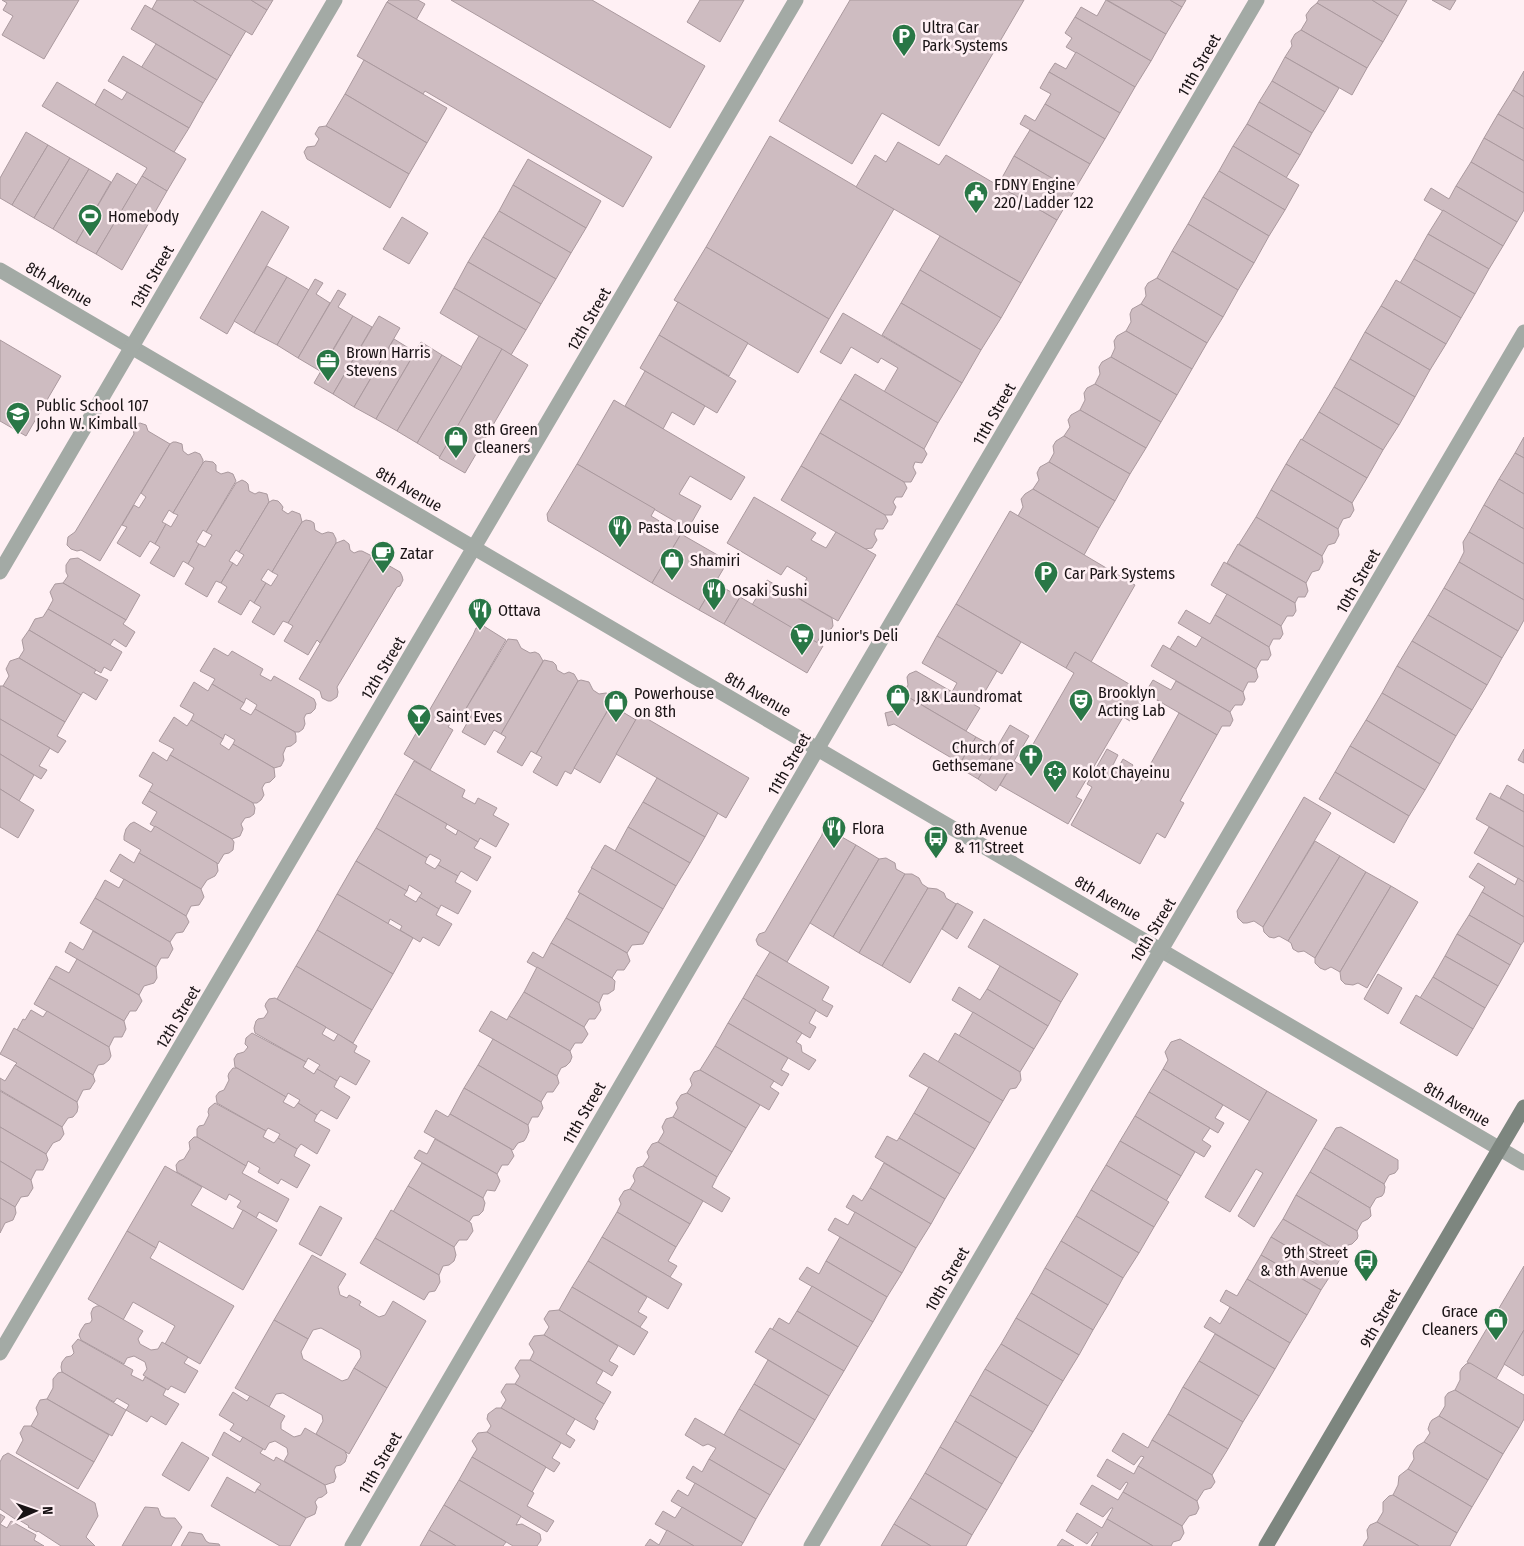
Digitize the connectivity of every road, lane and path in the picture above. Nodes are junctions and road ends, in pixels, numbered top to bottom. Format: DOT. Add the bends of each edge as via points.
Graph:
graph roads {
  1 [pos="335,0"];
  2 [pos="796,0"];
  3 [pos="1257,0"];
  4 [pos="0,270"];
  5 [pos="1524,332"];
  6 [pos="131,347"];
  7 [pos="474,548"];
  8 [pos="0,572"];
  9 [pos="818,749"];
  10 [pos="1161,950"];
  11 [pos="1524,1107"];
  12 [pos="1499,1149"];
  13 [pos="1524,1163"];
  14 [pos="0,1353"];
  15 [pos="352,1546"];
  16 [pos="811,1546"];
  17 [pos="1266,1546"];
  1 -- 6 [label="street, 13th Street"];
  2 -- 7 [label="street, 12th Street"];
  3 -- 9 [label="street, 11th Street"];
  4 -- 6 [label="street, 8th Avenue"];
  5 -- 10 [label="street, 10th Street"];
  6 -- 7 [label="street, 8th Avenue"];
  6 -- 8 [label="street, 13th Street"];
  7 -- 9 [label="street, 8th Avenue"];
  7 -- 14 [label="street, 12th Street"];
  9 -- 10 [label="street, 8th Avenue"];
  9 -- 15 [label="street, 11th Street"];
  10 -- 12 [label="street, 8th Avenue"];
  10 -- 16 [label="street, 10th Street"];
  11 -- 12 [label="street, 9th Street"];
  12 -- 13 [label="street, 8th Avenue"];
  12 -- 17 [label="street, 9th Street"];
}
